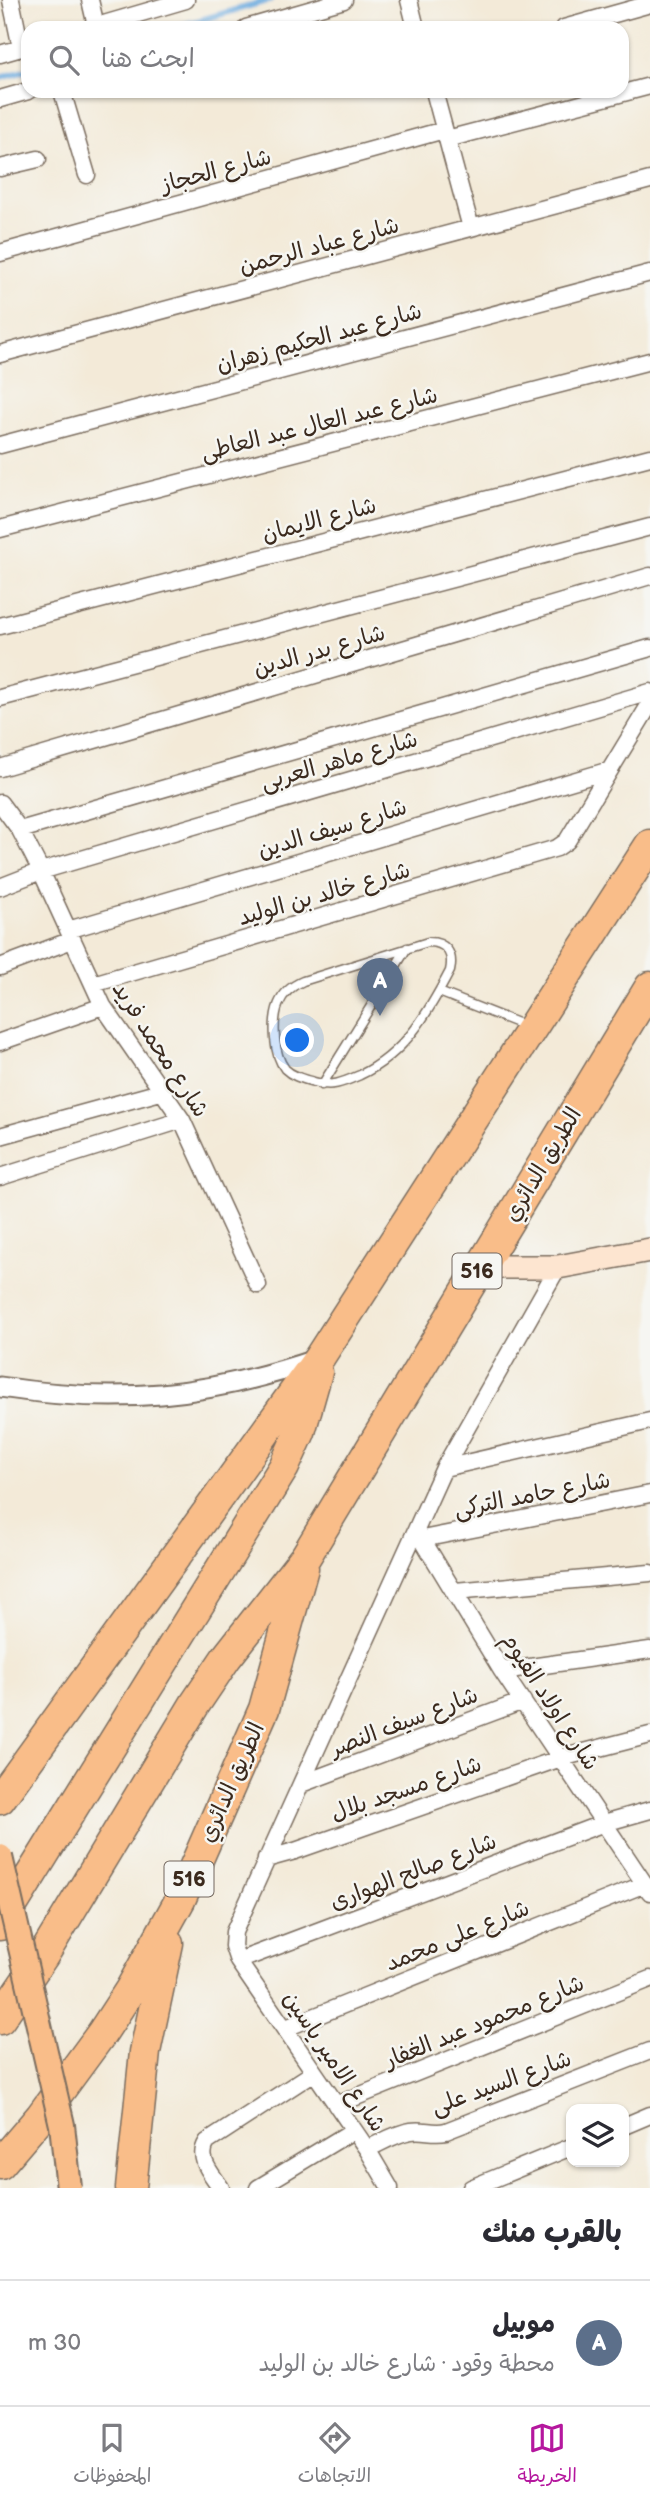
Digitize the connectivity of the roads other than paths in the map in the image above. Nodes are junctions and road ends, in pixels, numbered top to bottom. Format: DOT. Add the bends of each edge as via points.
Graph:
graph roads {
  1 [pos="11,0"];
  2 [pos="90,0"];
  3 [pos="344,0"];
  4 [pos="409,0"];
  5 [pos="180,1"];
  6 [pos="650,4"];
  7 [pos="92,21"];
  8 [pos="113,21"];
  9 [pos="270,21"];
  10 [pos="414,21"];
  11 [pos="589,21"];
  12 [pos="21,34"];
  13 [pos="21,48"];
  14 [pos="0,54"];
  15 [pos="650,86"];
  16 [pos="629,91"];
  17 [pos="21,93"];
  18 [pos="64,98"];
  19 [pos="436,98"];
  20 [pos="599,98"];
  21 [pos="0,99"];
  22 [pos="446,134"];
  23 [pos="38,159"];
  24 [pos="0,168"];
  25 [pos="87,175"];
  26 [pos="650,180"];
  27 [pos="471,228"];
  28 [pos="0,253"];
  29 [pos="650,273"];
  30 [pos="0,354"];
  31 [pos="650,361"];
  32 [pos="0,445"];
  33 [pos="650,457"];
  34 [pos="650,527"];
  35 [pos="0,529"];
  36 [pos="650,576"];
  37 [pos="0,626"];
  38 [pos="650,648"];
  39 [pos="650,692"];
  40 [pos="0,698"];
  41 [pos="650,704"];
  42 [pos="0,768"];
  43 [pos="610,770"];
  44 [pos="0,803"];
  45 [pos="20,830"];
  46 [pos="650,845"];
  47 [pos="41,871"];
  48 [pos="0,887"];
  49 [pos="70,935"];
  50 [pos="407,948"];
  51 [pos="0,967"];
  52 [pos="93,984"];
  53 [pos="650,987"];
  54 [pos="439,992"];
  55 [pos="103,1006"];
  56 [pos="531,1028"];
  57 [pos="0,1042"];
  58 [pos="322,1085"];
  59 [pos="164,1091"];
  60 [pos="182,1120"];
  61 [pos="0,1136"];
  62 [pos="0,1177"];
  63 [pos="650,1250"];
  64 [pos="480,1266"];
  65 [pos="558,1266"];
  66 [pos="258,1285"];
  67 [pos="319,1358"];
  68 [pos="0,1387"];
  69 [pos="650,1421"];
  70 [pos="444,1468"];
  71 [pos="650,1494"];
  72 [pos="419,1536"];
  73 [pos="306,1556"];
  74 [pos="650,1573"];
  75 [pos="454,1591"];
  76 [pos="650,1650"];
  77 [pos="502,1671"];
  78 [pos="523,1701"];
  79 [pos="650,1735"];
  80 [pos="561,1758"];
  81 [pos="301,1784"];
  82 [pos="0,1799"];
  83 [pos="650,1810"];
  84 [pos="604,1823"];
  85 [pos="0,1857"];
  86 [pos="267,1859"];
  87 [pos="647,1888"];
  88 [pos="180,1900"];
  89 [pos="0,1925"];
  90 [pos="238,1961"];
  91 [pos="650,1979"];
  92 [pos="0,2019"];
  93 [pos="286,2028"];
  94 [pos="650,2052"];
  95 [pos="313,2073"];
  96 [pos="335,2105"];
  97 [pos="650,2115"];
  98 [pos="629,2124"];
  99 [pos="354,2130"];
  100 [pos="368,2149"];
  101 [pos="566,2149"];
  102 [pos="0,2164"];
  103 [pos="69,2188"];
  104 [pos="131,2188"];
  105 [pos="221,2188"];
  106 [pos="258,2188"];
  107 [pos="390,2188"];
  108 [pos="471,2188"];
  1 -- 12 [label="street"];
  2 -- 7 [label="street"];
  3 -- 9 [label="street"];
  4 -- 10 [label="street"];
  5 -- 8 [label="street"];
  6 -- 11 [label="street"];
  13 -- 14 [label="street"];
  15 -- 16 [label="street, شارع الحجاز"];
  17 -- 21 [label="street"];
  18 -- 25 [label="street"];
  19 -- 22 [label="street"];
  20 -- 22 [label="street, شارع الحجاز"];
  22 -- 27 [label="street"];
  22 -- 28 [label="street, شارع الحجاز"];
  23 -- 24 [label="street"];
  26 -- 27 [label="street, شارع عباد الرحمن"];
  27 -- 30 [label="street, شارع عباد الرحمن"];
  29 -- 32 [label="street, شارع عبد الحكيم زهران"];
  31 -- 35 [label="street, شارع عبد العال عبد العاطى"];
  33 -- 37 [label="street, شارع الايمان"];
  34 -- 40 [label="street"];
  36 -- 42 [label="street, شارع بدر الدين"];
  38 -- 45 [label="street"];
  39 -- 47 [label="street, شارع ماهر العربى"];
  41 -- 43 [label="street"];
  43 -- 49 [label="street, شارع سيف الدين"];
  43 -- 52 [label="street, شارع خالد بن الوليد" via="567,841 551,851"];
  44 -- 45 [label="street, شارع محمد فريد"];
  45 -- 47 [label="street, شارع محمد فريد"];
  46 -- 56 [label="highway"];
  47 -- 48 [label="street, شارع ماهر العربى"];
  47 -- 49 [label="street, شارع محمد فريد"];
  49 -- 51 [label="street, شارع سيف الدين"];
  49 -- 52 [label="street, شارع محمد فريد"];
  50 -- 54 [label="lane" via="436,942 450,953 450,971"];
  50 -- 58 [label="lane"];
  50 -- 58 [label="lane" via="303,981 287,990 276,1006 279,1059 292,1075"];
  52 -- 55 [label="street, شارع محمد فريد"];
  53 -- 64 [label="highway, الطريق الدائري / 516"];
  54 -- 56 [label="lane"];
  54 -- 58 [label="lane" via="392,1056 343,1083"];
  55 -- 57 [label="street"];
  55 -- 59 [label="street, شارع محمد فريد"];
  56 -- 67 [label="highway"];
  59 -- 60 [label="street, شارع محمد فريد"];
  59 -- 61 [label="street"];
  60 -- 62 [label="street"];
  60 -- 66 [label="street, شارع محمد فريد"];
  63 -- 65 [label="main road"];
  64 -- 65 [label="main road"];
  64 -- 73 [label="highway, الطريق الدائري / 516"];
  65 -- 70 [label="street"];
  67 -- 68 [label="street" via="241,1382 160,1395 78,1397"];
  67 -- 82 [label="highway"];
  67 -- 89 [label="highway" via="312,1396 284,1467"];
  69 -- 70 [label="street"];
  70 -- 72 [label="street"];
  71 -- 72 [label="street, شارع حامد التركى"];
  72 -- 75 [label="street, شارع اولاد الفيوم"];
  72 -- 81 [label="street"];
  73 -- 88 [label="highway, الطريق الدائري / 516" via="264,1709"];
  73 -- 92 [label="highway, الطريق الدائري / 516" via="195,1704"];
  74 -- 75 [label="street"];
  75 -- 77 [label="street, شارع اولاد الفيوم"];
  76 -- 77 [label="street"];
  77 -- 78 [label="street, شارع اولاد الفيوم"];
  78 -- 80 [label="street, شارع اولاد الفيوم"];
  78 -- 81 [label="street, شارع سيف النصر"];
  79 -- 80 [label="street, شارع مسجد بلال"];
  80 -- 84 [label="street, شارع اولاد الفيوم"];
  80 -- 86 [label="street, شارع مسجد بلال"];
  81 -- 86 [label="street"];
  83 -- 84 [label="street, شارع صالح الهوارى"];
  84 -- 87 [label="street, شارع اولاد الفيوم"];
  84 -- 90 [label="street, شارع صالح الهوارى"];
  85 -- 103 [label="main road, bridge" via="62,2125"];
  86 -- 90 [label="street" via="234,1931"];
  87 -- 93 [label="street, شارع على محمد"];
  88 -- 102 [label="highway, الطريق الدائري / 516" via="102,2033"];
  88 -- 104 [label="highway" via="145,2052"];
  90 -- 93 [label="street, شارع الامير ياسين"];
  91 -- 96 [label="street, شارع محمود عبد الغفار"];
  93 -- 95 [label="street, شارع الامير ياسين"];
  94 -- 100 [label="street, شارع السيد على" via="446,2131 404,2132"];
  95 -- 96 [label="street, شارع الامير ياسين"];
  95 -- 105 [label="street" via="207,2141 204,2162"];
  96 -- 99 [label="street, شارع الامير ياسين"];
  97 -- 98 [label="street"];
  99 -- 100 [label="street, شارع الامير ياسين"];
  99 -- 106 [label="street"];
  100 -- 107 [label="street, شارع الامير ياسين"];
  101 -- 108 [label="street"];
}
